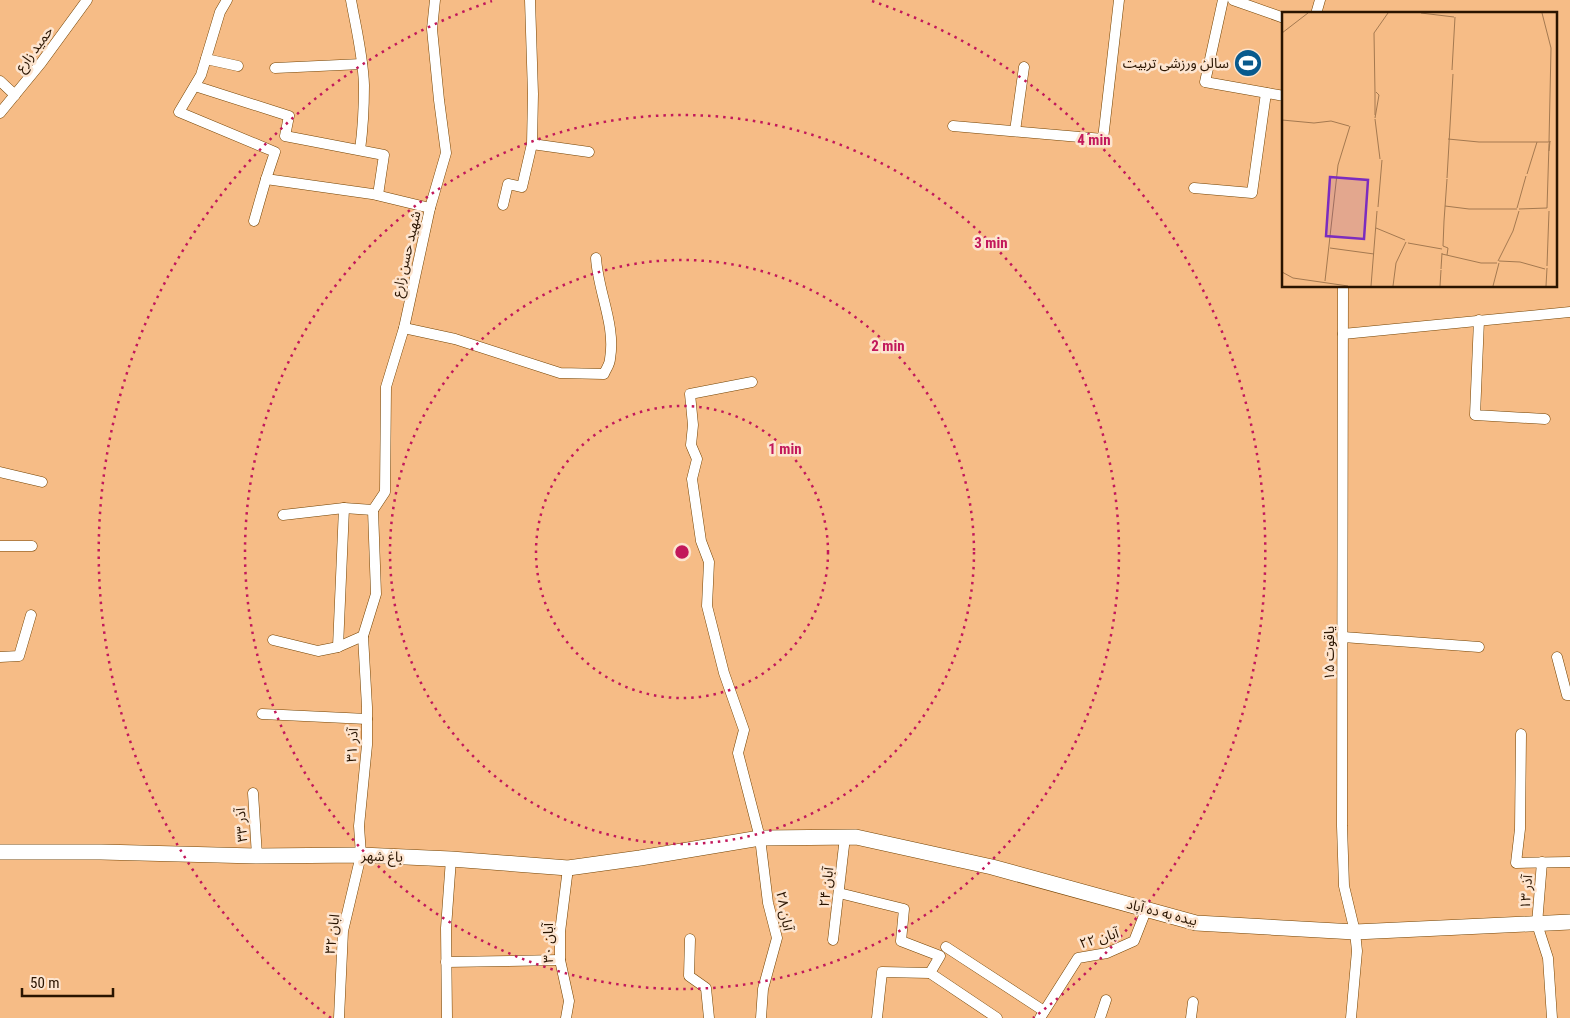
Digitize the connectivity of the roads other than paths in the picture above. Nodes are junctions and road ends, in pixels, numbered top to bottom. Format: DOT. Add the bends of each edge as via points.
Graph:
graph roads {
  1 [pos="87,0"];
  2 [pos="227,0"];
  3 [pos="351,0"];
  4 [pos="435,0"];
  5 [pos="530,0"];
  6 [pos="1119,0"];
  7 [pos="1223,0"];
  8 [pos="1233,0"];
  9 [pos="1282,17"];
  10 [pos="206,59"];
  11 [pos="362,64"];
  12 [pos="238,66"];
  13 [pos="1024,67"];
  14 [pos="275,68"];
  15 [pos="0,81"];
  16 [pos="195,86"];
  17 [pos="1266,93"];
  18 [pos="15,95"];
  19 [pos="1282,96"];
  20 [pos="0,113"];
  21 [pos="953,126"];
  22 [pos="1015,131"];
  23 [pos="532,144"];
  24 [pos="360,150"];
  25 [pos="589,152"];
  26 [pos="266,179"];
  27 [pos="1194,188"];
  28 [pos="378,196"];
  29 [pos="503,205"];
  30 [pos="430,208"];
  31 [pos="254,221"];
  32 [pos="596,258"];
  33 [pos="1343,288"];
  34 [pos="1570,312"];
  35 [pos="1479,320"];
  36 [pos="404,328"];
  37 [pos="1343,334"];
  38 [pos="752,382"];
  39 [pos="1545,419"];
  40 [pos="0,472"];
  41 [pos="42,482"];
  42 [pos="344,508"];
  43 [pos="373,510"];
  44 [pos="282,515"];
  45 [pos="0,546"];
  46 [pos="32,546"];
  47 [pos="31,615"];
  48 [pos="362,636"];
  49 [pos="1343,637"];
  50 [pos="273,640"];
  51 [pos="338,647"];
  52 [pos="1479,647"];
  53 [pos="0,657"];
  54 [pos="1557,657"];
  55 [pos="1570,695"];
  56 [pos="262,714"];
  57 [pos="367,719"];
  58 [pos="1521,734"];
  59 [pos="253,793"];
  60 [pos="845,837"];
  61 [pos="760,838"];
  62 [pos="0,852"];
  63 [pos="361,855"];
  64 [pos="257,856"];
  65 [pos="451,859"];
  66 [pos="1542,862"];
  67 [pos="1570,862"];
  68 [pos="568,868"];
  69 [pos="839,893"];
  70 [pos="1147,908"];
  71 [pos="1570,922"];
  72 [pos="1537,924"];
  73 [pos="1355,932"];
  74 [pos="690,939"];
  75 [pos="833,940"];
  76 [pos="946,947"];
  77 [pos="560,960"];
  78 [pos="446,962"];
  79 [pos="930,974"];
  80 [pos="1106,1000"];
  81 [pos="1193,1002"];
  82 [pos="1042,1014"];
  83 [pos="339,1018"];
  84 [pos="447,1018"];
  85 [pos="566,1018"];
  86 [pos="709,1018"];
  87 [pos="761,1018"];
  88 [pos="876,1018"];
  89 [pos="997,1018"];
  90 [pos="1100,1018"];
  91 [pos="1191,1018"];
  92 [pos="1351,1018"];
  93 [pos="1552,1018"];
  1 -- 18 [label="street, حمید زارع"];
  2 -- 10 [label="street" via="220,12"];
  3 -- 11 [label="street"];
  4 -- 30 [label="street, شهید حسن زارع" via="432,29 446,153"];
  5 -- 23 [label="street"];
  6 -- 22 [label="street" via="1104,139"];
  7 -- 17 [label="street" via="1205,82"];
  8 -- 9 [label="street"];
  10 -- 12 [label="street"];
  10 -- 16 [label="street"];
  11 -- 14 [label="street"];
  11 -- 24 [label="street"];
  13 -- 22 [label="street"];
  15 -- 18 [label="street"];
  16 -- 24 [label="street" via="289,116 285,136"];
  16 -- 26 [label="street" via="179,112 275,152"];
  17 -- 19 [label="street"];
  17 -- 27 [label="street" via="1252,193"];
  18 -- 20 [label="street, حمید زارع"];
  21 -- 22 [label="street"];
  23 -- 25 [label="street"];
  23 -- 29 [label="street" via="522,187 508,184"];
  24 -- 28 [label="street" via="384,155"];
  26 -- 28 [label="street"];
  26 -- 31 [label="street"];
  28 -- 30 [label="street"];
  30 -- 36 [label="street, شهید حسن زارع"];
  32 -- 36 [label="street" via="611,330 610,361 604,374 560,373 455,339"];
  33 -- 37 [label="street, یاقوت ۱۵"];
  34 -- 35 [label="street"];
  35 -- 37 [label="street"];
  35 -- 39 [label="street" via="1475,415"];
  36 -- 43 [label="street, شهید حسن زارع" via="386,386 385,492"];
  37 -- 49 [label="street, یاقوت ۱۵"];
  38 -- 61 [label="street, آبان ۲۸" via="690,394 691,445 697,459 692,479 702,541 709,562 707,606 724,674 744,730 738,753"];
  40 -- 41 [label="street"];
  42 -- 43 [label="street"];
  42 -- 44 [label="street"];
  42 -- 51 [label="street"];
  43 -- 48 [label="street" via="376,594"];
  45 -- 46 [label="street"];
  47 -- 53 [label="street" via="19,656"];
  48 -- 51 [label="street"];
  48 -- 57 [label="street, آذر ۳۱"];
  49 -- 52 [label="street"];
  49 -- 73 [label="street, یاقوت ۱۵" via="1344,886"];
  50 -- 51 [label="street" via="318,651"];
  54 -- 55 [label="street" via="1567,695"];
  56 -- 57 [label="street"];
  57 -- 63 [label="street, آذر ۳۱" via="359,826"];
  58 -- 66 [label="street" via="1520,828 1516,863"];
  59 -- 64 [label="street, آذر ۳۳"];
  60 -- 61 [label="main road, بیده به ده آباد"];
  60 -- 69 [label="street, آبان ۲۴"];
  60 -- 70 [label="main road, بیده به ده آباد" via="992,867"];
  61 -- 68 [label="main road, باغ شهر"];
  61 -- 87 [label="street, آبان ۲۸" via="768,903 777,938 763,989"];
  62 -- 64 [label="main road, باغ شهر"];
  63 -- 64 [label="main road, باغ شهر"];
  63 -- 65 [label="main road, باغ شهر"];
  63 -- 83 [label="street, ابان ۳۲" via="344,931"];
  65 -- 68 [label="main road, باغ شهر"];
  65 -- 78 [label="street"];
  66 -- 67 [label="street"];
  66 -- 72 [label="street, آذر ۱۳"];
  68 -- 77 [label="street, آبان ۳۰"];
  69 -- 75 [label="street, آبان ۲۴"];
  69 -- 79 [label="street" via="904,909 901,941 940,956"];
  70 -- 73 [label="main road, بیده به ده آباد" via="1196,923"];
  70 -- 82 [label="street, آبان ۲۲" via="1134,941 1107,953 1078,958"];
  71 -- 72 [label="main road, بیده به ده آباد"];
  72 -- 73 [label="main road, بیده به ده آباد"];
  72 -- 93 [label="street" via="1548,958"];
  73 -- 92 [label="street, یاقوت ۱۵" via="1357,951"];
  74 -- 86 [label="street" via="689,976 706,988"];
  76 -- 82 [label="street"];
  77 -- 78 [label="street"];
  77 -- 85 [label="street, آبان ۳۰" via="569,1001"];
  78 -- 84 [label="street"];
  79 -- 88 [label="street" via="882,972"];
  79 -- 89 [label="street"];
  80 -- 90 [label="street"];
  81 -- 91 [label="street"];
}
